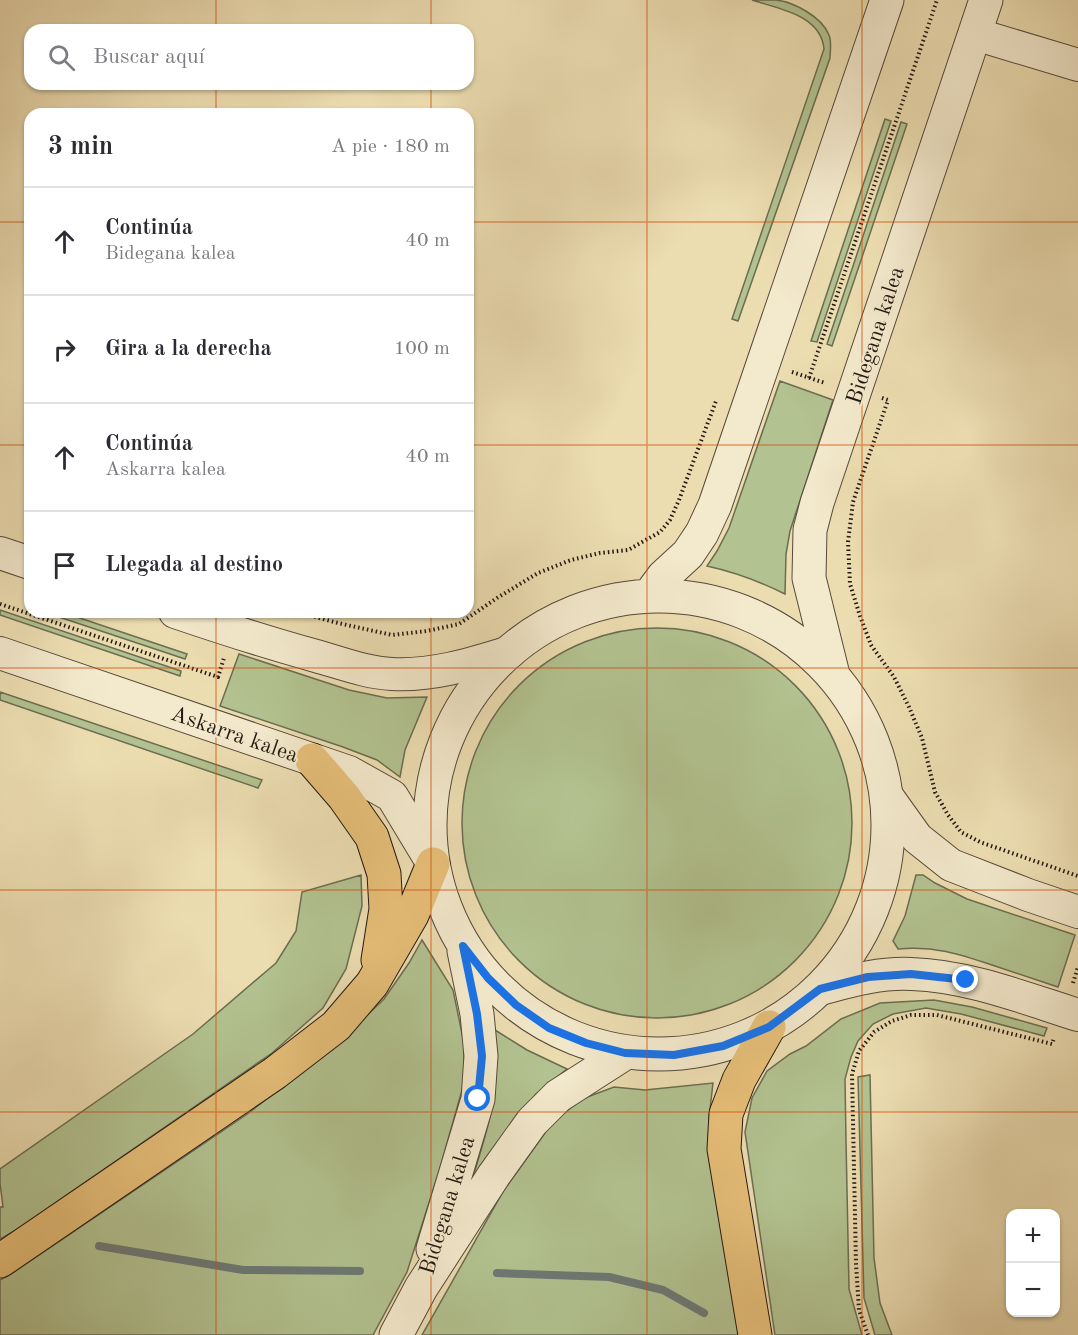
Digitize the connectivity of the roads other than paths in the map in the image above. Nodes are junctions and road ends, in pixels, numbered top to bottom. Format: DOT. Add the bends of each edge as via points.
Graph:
graph roads {
  1 [pos="986,0"];
  2 [pos="884,1"];
  3 [pos="975,34"];
  4 [pos="1078,64"];
  5 [pos="0,553"];
  6 [pos="24,561"];
  7 [pos="649,596"];
  8 [pos="194,618"];
  9 [pos="510,652"];
  10 [pos="0,653"];
  11 [pos="833,675"];
  12 [pos="312,760"];
  13 [pos="887,796"];
  14 [pos="433,864"];
  15 [pos="1078,912"];
  16 [pos="463,946"];
  17 [pos="372,984"];
  18 [pos="820,989"];
  19 [pos="1070,1013"];
  20 [pos="769,1027"];
  21 [pos="625,1053"];
  22 [pos="0,1261"];
  23 [pos="421,1287"];
  24 [pos="396,1335"];
  25 [pos="755,1335"];
  1 -- 3 [label="street, Bidegana kalea"];
  2 -- 7 [label="street" via="715,505 688,554"];
  3 -- 4 [label="street"];
  3 -- 11 [label="street, Bidegana kalea" via="810,530 809,578"];
  5 -- 6 [label="street"];
  7 -- 9 [label="street" via="611,601 574,612 540,629"];
  7 -- 11 [label="street" via="701,599 751,614 796,640"];
  8 -- 9 [label="street" via="355,668 391,674 432,673"];
  9 -- 14 [label="street" via="482,680 460,712 444,748 433,786"];
  10 -- 12 [label="street, Askarra kalea"];
  11 -- 13 [label="street" via="864,722 877,752"];
  12 -- 14 [label="street, Askarra kalea" via="349,772 392,796"];
  12 -- 17 [label="highway" via="372,837 384,874 386,909"];
  13 -- 15 [label="street" via="917,838 951,865"];
  13 -- 18 [label="street" via="887,849 876,900 853,947"];
  14 -- 16 [label="street" via="444,906"];
  14 -- 17 [label="highway" via="412,915"];
  16 -- 21 [label="street" via="516,1005 549,1028"];
  16 -- 23 [label="street, Bidegana kalea" via="482,1056 478,1099"];
  17 -- 22 [label="highway" via="336,1026 275,1073"];
  18 -- 19 [label="street" via="868,977 911,974 966,980"];
  18 -- 20 [label="street"];
  20 -- 21 [label="street" via="723,1046 674,1055"];
  20 -- 25 [label="highway" via="739,1080 726,1114 724,1149"];
  21 -- 23 [label="street, Bidegana kalea" via="558,1096 532,1122"];
  23 -- 24 [label="street, Bidegana kalea"];
}
